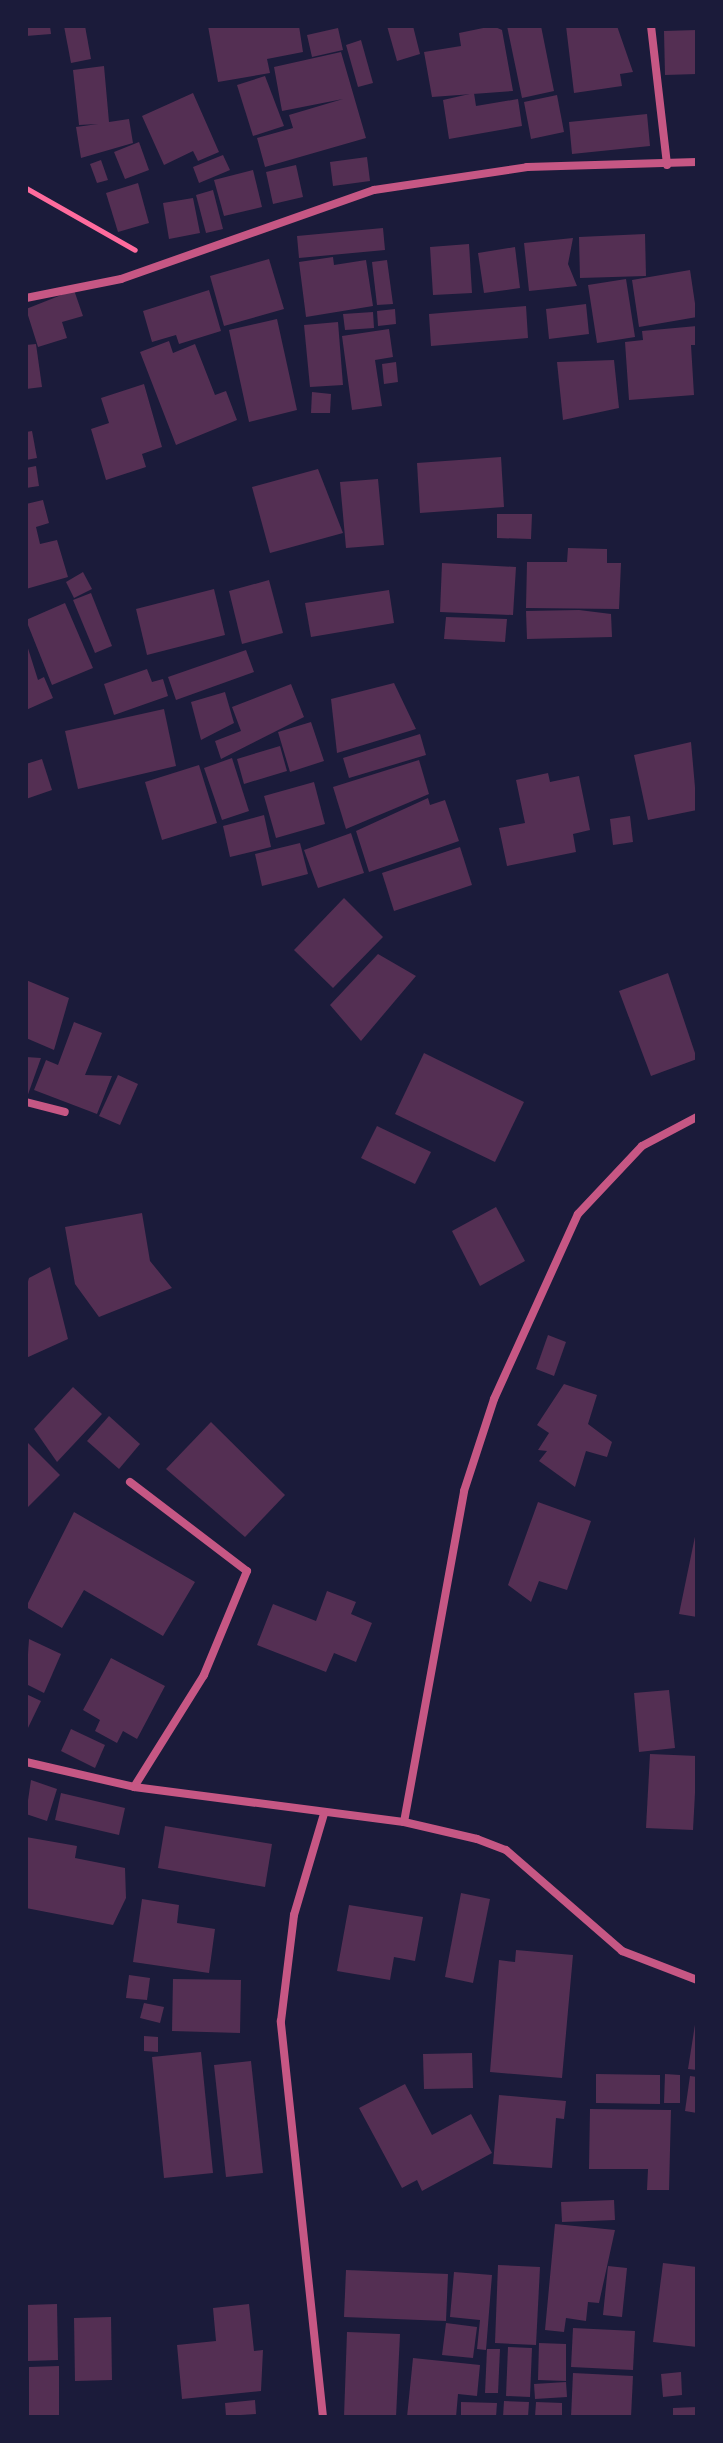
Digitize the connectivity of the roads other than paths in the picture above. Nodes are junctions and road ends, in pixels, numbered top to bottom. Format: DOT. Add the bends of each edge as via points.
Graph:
graph roads {
  1 [pos="651,26"];
  2 [pos="697,162"];
  3 [pos="667,165"];
  4 [pos="26,298"];
  5 [pos="26,1102"];
  6 [pos="65,1112"];
  7 [pos="697,1117"];
  8 [pos="130,1482"];
  9 [pos="26,1762"];
  10 [pos="134,1787"];
  11 [pos="324,1814"];
  12 [pos="404,1822"];
  13 [pos="697,1980"];
  14 [pos="323,2417"];
  1 -- 3 [label="street"];
  2 -- 3 [label="street"];
  3 -- 4 [label="street" via="527,167 374,190 160,265"];
  5 -- 6 [label="street"];
  7 -- 12 [label="street" via="642,1146 578,1214 494,1399 464,1491"];
  8 -- 10 [label="street" via="247,1571 204,1675"];
  9 -- 10 [label="street"];
  10 -- 11 [label="street"];
  11 -- 12 [label="street"];
  11 -- 14 [label="street" via="294,1915 281,2021"];
  12 -- 13 [label="street" via="506,1850 622,1951"];
}
